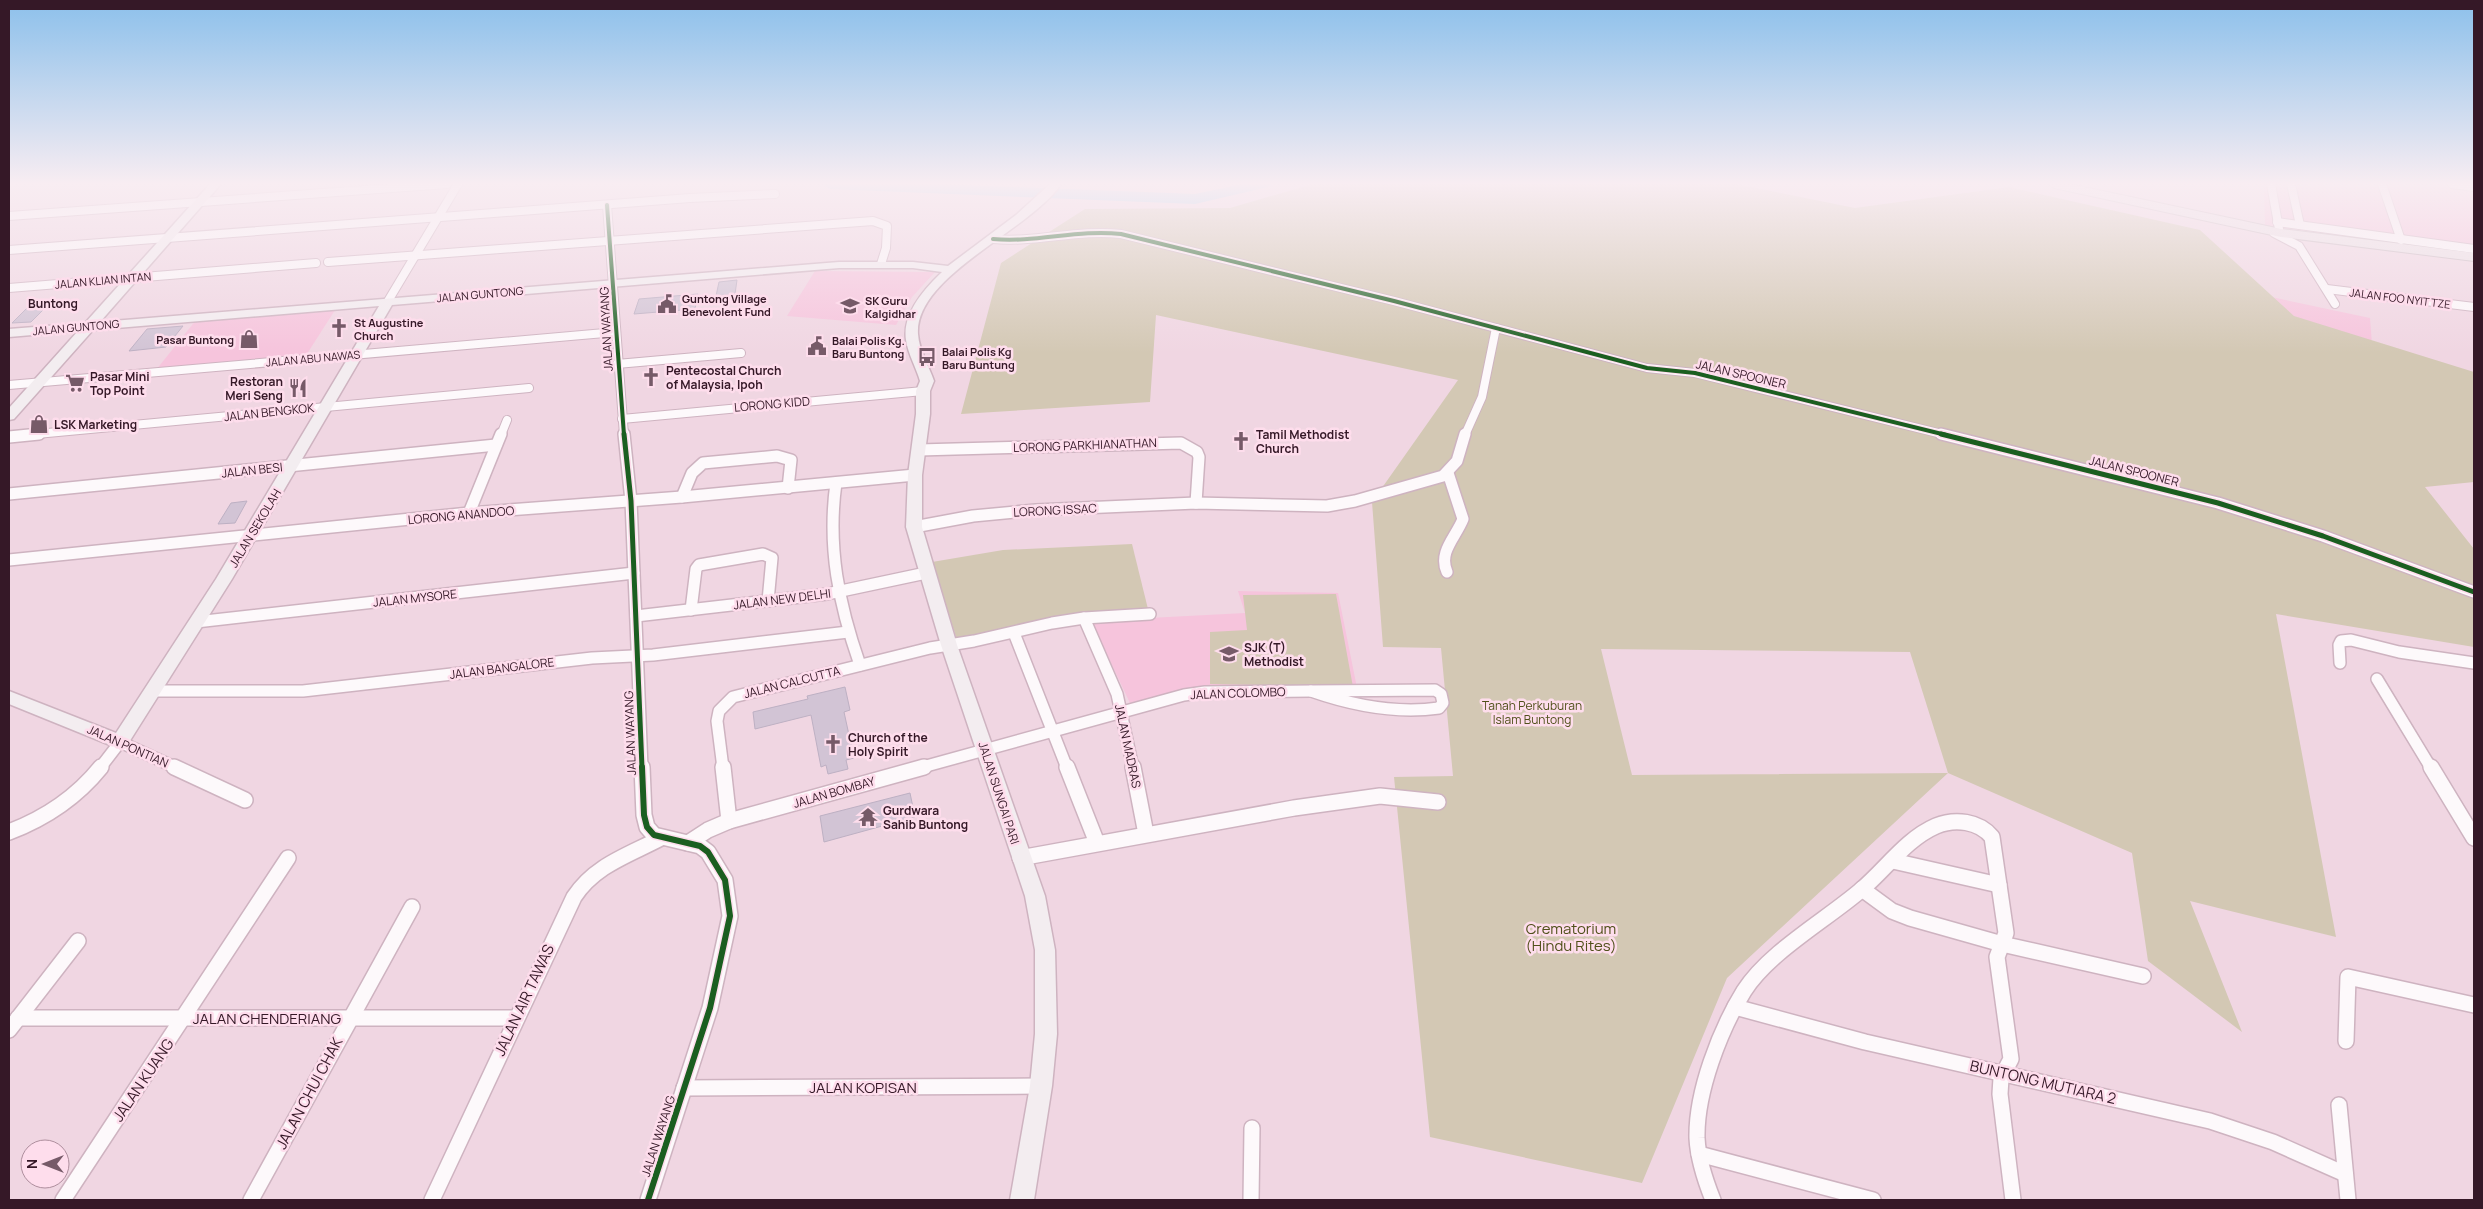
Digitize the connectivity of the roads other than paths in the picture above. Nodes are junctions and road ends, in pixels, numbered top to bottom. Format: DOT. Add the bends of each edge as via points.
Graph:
graph roads {
  1 [pos="137,240"];
  2 [pos="167,240"];
  3 [pos="424,240"];
  4 [pos="618,240"];
  5 [pos="886,240"];
  6 [pos="986,240"];
  7 [pos="991,240"];
  8 [pos="1143,240"];
  9 [pos="2291,240"];
  10 [pos="2319,240"];
  11 [pos="2327,240"];
  12 [pos="2404,240"];
  13 [pos="610,241"];
  14 [pos="2474,249"];
  15 [pos="9,250"];
  16 [pos="2302,250"];
  17 [pos="415,255"];
  18 [pos="2474,258"];
  19 [pos="316,262"];
  20 [pos="328,262"];
  21 [pos="881,264"];
  22 [pos="948,269"];
  23 [pos="133,277"];
  24 [pos="614,283"];
  25 [pos="9,288"];
  26 [pos="2327,289"];
  27 [pos="388,301"];
  28 [pos="2335,304"];
  29 [pos="2474,307"];
  30 [pos="90,326"];
  31 [pos="1496,328"];
  32 [pos="616,332"];
  33 [pos="9,333"];
  34 [pos="741,353"];
  35 [pos="358,354"];
  36 [pos="617,364"];
  37 [pos="40,382"];
  38 [pos="9,385"];
  39 [pos="529,388"];
  40 [pos="923,391"];
  41 [pos="326,406"];
  42 [pos="9,416"];
  43 [pos="622,419"];
  44 [pos="507,420"];
  45 [pos="9,437"];
  46 [pos="496,445"];
  47 [pos="919,450"];
  48 [pos="292,466"];
  49 [pos="1448,473"];
  50 [pos="914,475"];
  51 [pos="836,483"];
  52 [pos="788,488"];
  53 [pos="9,494"];
  54 [pos="682,498"];
  55 [pos="631,501"];
  56 [pos="1196,503"];
  57 [pos="469,513"];
  58 [pos="914,527"];
  59 [pos="250,536"];
  60 [pos="9,560"];
  61 [pos="1447,572"];
  62 [pos="634,573"];
  63 [pos="926,573"];
  64 [pos="837,592"];
  65 [pos="2474,592"];
  66 [pos="768,601"];
  67 [pos="691,610"];
  68 [pos="1150,614"];
  69 [pos="636,616"];
  70 [pos="1084,618"];
  71 [pos="196,622"];
  72 [pos="848,632"];
  73 [pos="1014,633"];
  74 [pos="949,645"];
  75 [pos="638,656"];
  76 [pos="2340,663"];
  77 [pos="2474,663"];
  78 [pos="860,666"];
  79 [pos="2377,680"];
  80 [pos="155,691"];
  81 [pos="1311,691"];
  82 [pos="9,697"];
  83 [pos="1122,712"];
  84 [pos="1054,732"];
  85 [pos="120,742"];
  86 [pos="985,750"];
  87 [pos="245,800"];
  88 [pos="1438,802"];
  89 [pos="729,821"];
  90 [pos="9,832"];
  91 [pos="1146,834"];
  92 [pos="661,838"];
  93 [pos="2474,838"];
  94 [pos="688,843"];
  95 [pos="1097,843"];
  96 [pos="288,858"];
  97 [pos="1020,858"];
  98 [pos="1893,861"];
  99 [pos="2000,885"];
  100 [pos="1862,889"];
  101 [pos="412,907"];
  102 [pos="78,941"];
  103 [pos="2002,944"];
  104 [pos="2143,976"];
  105 [pos="2474,1006"];
  106 [pos="1735,1007"];
  107 [pos="184,1017"];
  108 [pos="350,1018"];
  109 [pos="516,1018"];
  110 [pos="13,1024"];
  111 [pos="2346,1041"];
  112 [pos="2004,1072"];
  113 [pos="1041,1086"];
  114 [pos="684,1088"];
  115 [pos="2339,1105"];
  116 [pos="1252,1128"];
  117 [pos="1699,1154"];
  118 [pos="2345,1174"];
  119 [pos="63,1200"];
  120 [pos="251,1200"];
  121 [pos="432,1200"];
  122 [pos="648,1200"];
  123 [pos="1022,1200"];
  124 [pos="1251,1200"];
  125 [pos="1713,1200"];
  126 [pos="1873,1200"];
  127 [pos="2013,1200"];
  128 [pos="2348,1200"];
  1 -- 15 [label="street"];
  2 -- 23 [label="street"];
  3 -- 17 [label="street, JALAN SEKOLAH"];
  4 -- 13 [label="street"];
  5 -- 21 [label="street"];
  6 -- 22 [label="street, JALAN SUNGAI PARI"];
  7 -- 22 [label="street, JALAN SUNGAI PARI"];
  8 -- 31 [label="street, JALAN SPOONER"];
  9 -- 16 [label="street"];
  10 -- 16 [label="street" via="2306,242"];
  11 -- 18 [label="main road"];
  12 -- 14 [label="street"];
  13 -- 17 [label="street"];
  13 -- 24 [label="street, JALAN WAYANG"];
  16 -- 26 [label="street"];
  17 -- 20 [label="street"];
  17 -- 27 [label="street, JALAN SEKOLAH"];
  19 -- 23 [label="street, JALAN KLIAN INTAN"];
  21 -- 22 [label="street, JALAN GUNTONG"];
  21 -- 24 [label="street, JALAN GUNTONG"];
  22 -- 40 [label="street, JALAN SUNGAI PARI" via="926,297 912,328 915,350 927,381"];
  23 -- 25 [label="street, JALAN KLIAN INTAN"];
  23 -- 30 [label="street"];
  24 -- 27 [label="street, JALAN GUNTONG"];
  24 -- 32 [label="street, JALAN WAYANG"];
  26 -- 28 [label="street"];
  26 -- 29 [label="street, JALAN FOO NYIT TZE"];
  27 -- 30 [label="street, JALAN GUNTONG"];
  27 -- 35 [label="street, JALAN SEKOLAH"];
  30 -- 33 [label="street, JALAN GUNTONG"];
  30 -- 37 [label="street"];
  31 -- 49 [label="street" via="1481,400 1468,425 1458,459"];
  31 -- 65 [label="street, JALAN SPOONER" via="1647,368 1695,373 2218,503 2323,536"];
  32 -- 35 [label="street, JALAN ABU NAWAS"];
  32 -- 36 [label="street, JALAN WAYANG"];
  34 -- 36 [label="street"];
  35 -- 37 [label="street, JALAN ABU NAWAS"];
  35 -- 41 [label="street, JALAN SEKOLAH"];
  36 -- 43 [label="street, JALAN WAYANG"];
  37 -- 38 [label="street, JALAN ABU NAWAS"];
  37 -- 42 [label="street"];
  39 -- 41 [label="street, JALAN BENGKOK"];
  40 -- 43 [label="street, LORONG KIDD"];
  40 -- 47 [label="street, JALAN SUNGAI PARI"];
  41 -- 45 [label="street, JALAN BENGKOK"];
  41 -- 48 [label="street, JALAN SEKOLAH"];
  43 -- 55 [label="street, JALAN WAYANG"];
  44 -- 46 [label="street"];
  46 -- 48 [label="street, JALAN BESI"];
  46 -- 57 [label="street"];
  47 -- 50 [label="street, JALAN SUNGAI PARI"];
  47 -- 56 [label="street, LORONG PARKHIANATHAN" via="1181,443 1199,457"];
  48 -- 53 [label="street, JALAN BESI"];
  48 -- 59 [label="street, JALAN SEKOLAH"];
  49 -- 56 [label="street, LORONG ISSAC" via="1327,506"];
  49 -- 61 [label="street" via="1463,519 1442,558"];
  50 -- 51 [label="street, LORONG ANANDOO"];
  50 -- 58 [label="street, JALAN SUNGAI PARI"];
  51 -- 52 [label="street, LORONG ANANDOO"];
  51 -- 64 [label="street" via="831,527"];
  52 -- 54 [label="street, LORONG ANANDOO"];
  52 -- 54 [label="street" via="791,460 777,456 696,466"];
  54 -- 55 [label="street, LORONG ANANDOO"];
  55 -- 57 [label="street, LORONG ANANDOO"];
  55 -- 62 [label="street, JALAN WAYANG"];
  56 -- 58 [label="street, LORONG ISSAC" via="1007,512"];
  57 -- 59 [label="street, LORONG ANANDOO"];
  58 -- 63 [label="street, JALAN SUNGAI PARI"];
  59 -- 60 [label="street, LORONG ANANDOO"];
  59 -- 71 [label="street, JALAN SEKOLAH"];
  62 -- 69 [label="street, JALAN WAYANG"];
  62 -- 71 [label="street, JALAN MYSORE"];
  63 -- 64 [label="street, JALAN NEW DELHI"];
  63 -- 74 [label="street, JALAN SUNGAI PARI"];
  64 -- 66 [label="street, JALAN NEW DELHI"];
  64 -- 72 [label="street"];
  66 -- 67 [label="street, JALAN NEW DELHI"];
  66 -- 67 [label="street" via="772,558 763,554 699,565"];
  67 -- 69 [label="street, JALAN NEW DELHI"];
  68 -- 70 [label="street, JALAN CALCUTTA"];
  69 -- 75 [label="street, JALAN WAYANG"];
  70 -- 73 [label="street, JALAN CALCUTTA"];
  70 -- 83 [label="street, JALAN MADRAS"];
  71 -- 80 [label="street, JALAN SEKOLAH"];
  72 -- 75 [label="street, JALAN BANGALORE"];
  72 -- 78 [label="street"];
  73 -- 74 [label="street, JALAN CALCUTTA"];
  73 -- 84 [label="street"];
  74 -- 78 [label="street, JALAN CALCUTTA"];
  74 -- 86 [label="street, JALAN SUNGAI PARI"];
  75 -- 80 [label="street, JALAN BANGALORE" via="592,658 303,691"];
  75 -- 92 [label="street, JALAN WAYANG" via="644,815 647,827"];
  76 -- 77 [label="street" via="2339,645 2342,641 2351,640 2400,652"];
  78 -- 89 [label="street, JALAN CALCUTTA" via="744,694 724,704 717,721"];
  79 -- 93 [label="street"];
  80 -- 85 [label="street, JALAN SEKOLAH"];
  81 -- 81 [label="street, JALAN COLOMBO" via="1439,691 1442,703 1430,710 1404,709 1330,699"];
  81 -- 83 [label="street, JALAN COLOMBO" via="1205,692"];
  82 -- 85 [label="street, JALAN PONTIAN"];
  83 -- 84 [label="street, JALAN COLOMBO"];
  83 -- 91 [label="street, JALAN MADRAS"];
  84 -- 86 [label="street, JALAN COLOMBO"];
  84 -- 95 [label="street"];
  85 -- 87 [label="street, JALAN PONTIAN"];
  85 -- 90 [label="street, JALAN SEKOLAH" via="98,774 65,805 48,816"];
  86 -- 89 [label="street, JALAN BOMBAY"];
  86 -- 97 [label="street, JALAN SUNGAI PARI"];
  88 -- 91 [label="street" via="1380,796"];
  89 -- 94 [label="street, JALAN BOMBAY"];
  91 -- 95 [label="street"];
  92 -- 94 [label="street, JALAN WAYANG"];
  92 -- 109 [label="street, JALAN AIR TAWAS" via="605,866 586,881 556,930"];
  94 -- 114 [label="street, JALAN WAYANG" via="704,849 716,862 725,880 730,916 710,1008"];
  95 -- 97 [label="street"];
  96 -- 107 [label="street, JALAN KUANG"];
  97 -- 113 [label="street, JALAN SUNGAI PARI" via="1035,896 1045,950 1046,1034"];
  98 -- 99 [label="street"];
  98 -- 99 [label="street" via="1925,832 1937,826 1949,823 1976,825 1992,837"];
  98 -- 100 [label="street"];
  99 -- 103 [label="street" via="2006,933"];
  100 -- 103 [label="street" via="1892,911"];
  100 -- 106 [label="street" via="1756,976"];
  101 -- 108 [label="street, JALAN CHUI CHAK"];
  102 -- 110 [label="street"];
  103 -- 104 [label="street"];
  103 -- 112 [label="street" via="1997,957 2011,1059"];
  105 -- 111 [label="street" via="2348,977"];
  106 -- 112 [label="street, BUNTONG MUTIARA 2" via="1865,1042"];
  106 -- 117 [label="street" via="1700,1107"];
  107 -- 108 [label="street, JALAN CHENDERIANG"];
  107 -- 110 [label="street, JALAN CHENDERIANG"];
  107 -- 119 [label="street, JALAN KUANG"];
  108 -- 109 [label="street, JALAN CHENDERIANG"];
  108 -- 120 [label="street, JALAN CHUI CHAK"];
  109 -- 121 [label="street, JALAN AIR TAWAS"];
  112 -- 118 [label="street, BUNTONG MUTIARA 2" via="2210,1121 2273,1142"];
  112 -- 127 [label="street" via="2000,1094"];
  113 -- 114 [label="street, JALAN KOPISAN"];
  113 -- 123 [label="street, JALAN SUNGAI PARI"];
  114 -- 122 [label="street, JALAN WAYANG"];
  115 -- 118 [label="street"];
  116 -- 124 [label="street"];
  117 -- 125 [label="street"];
  117 -- 126 [label="street"];
  118 -- 128 [label="street"];
}
